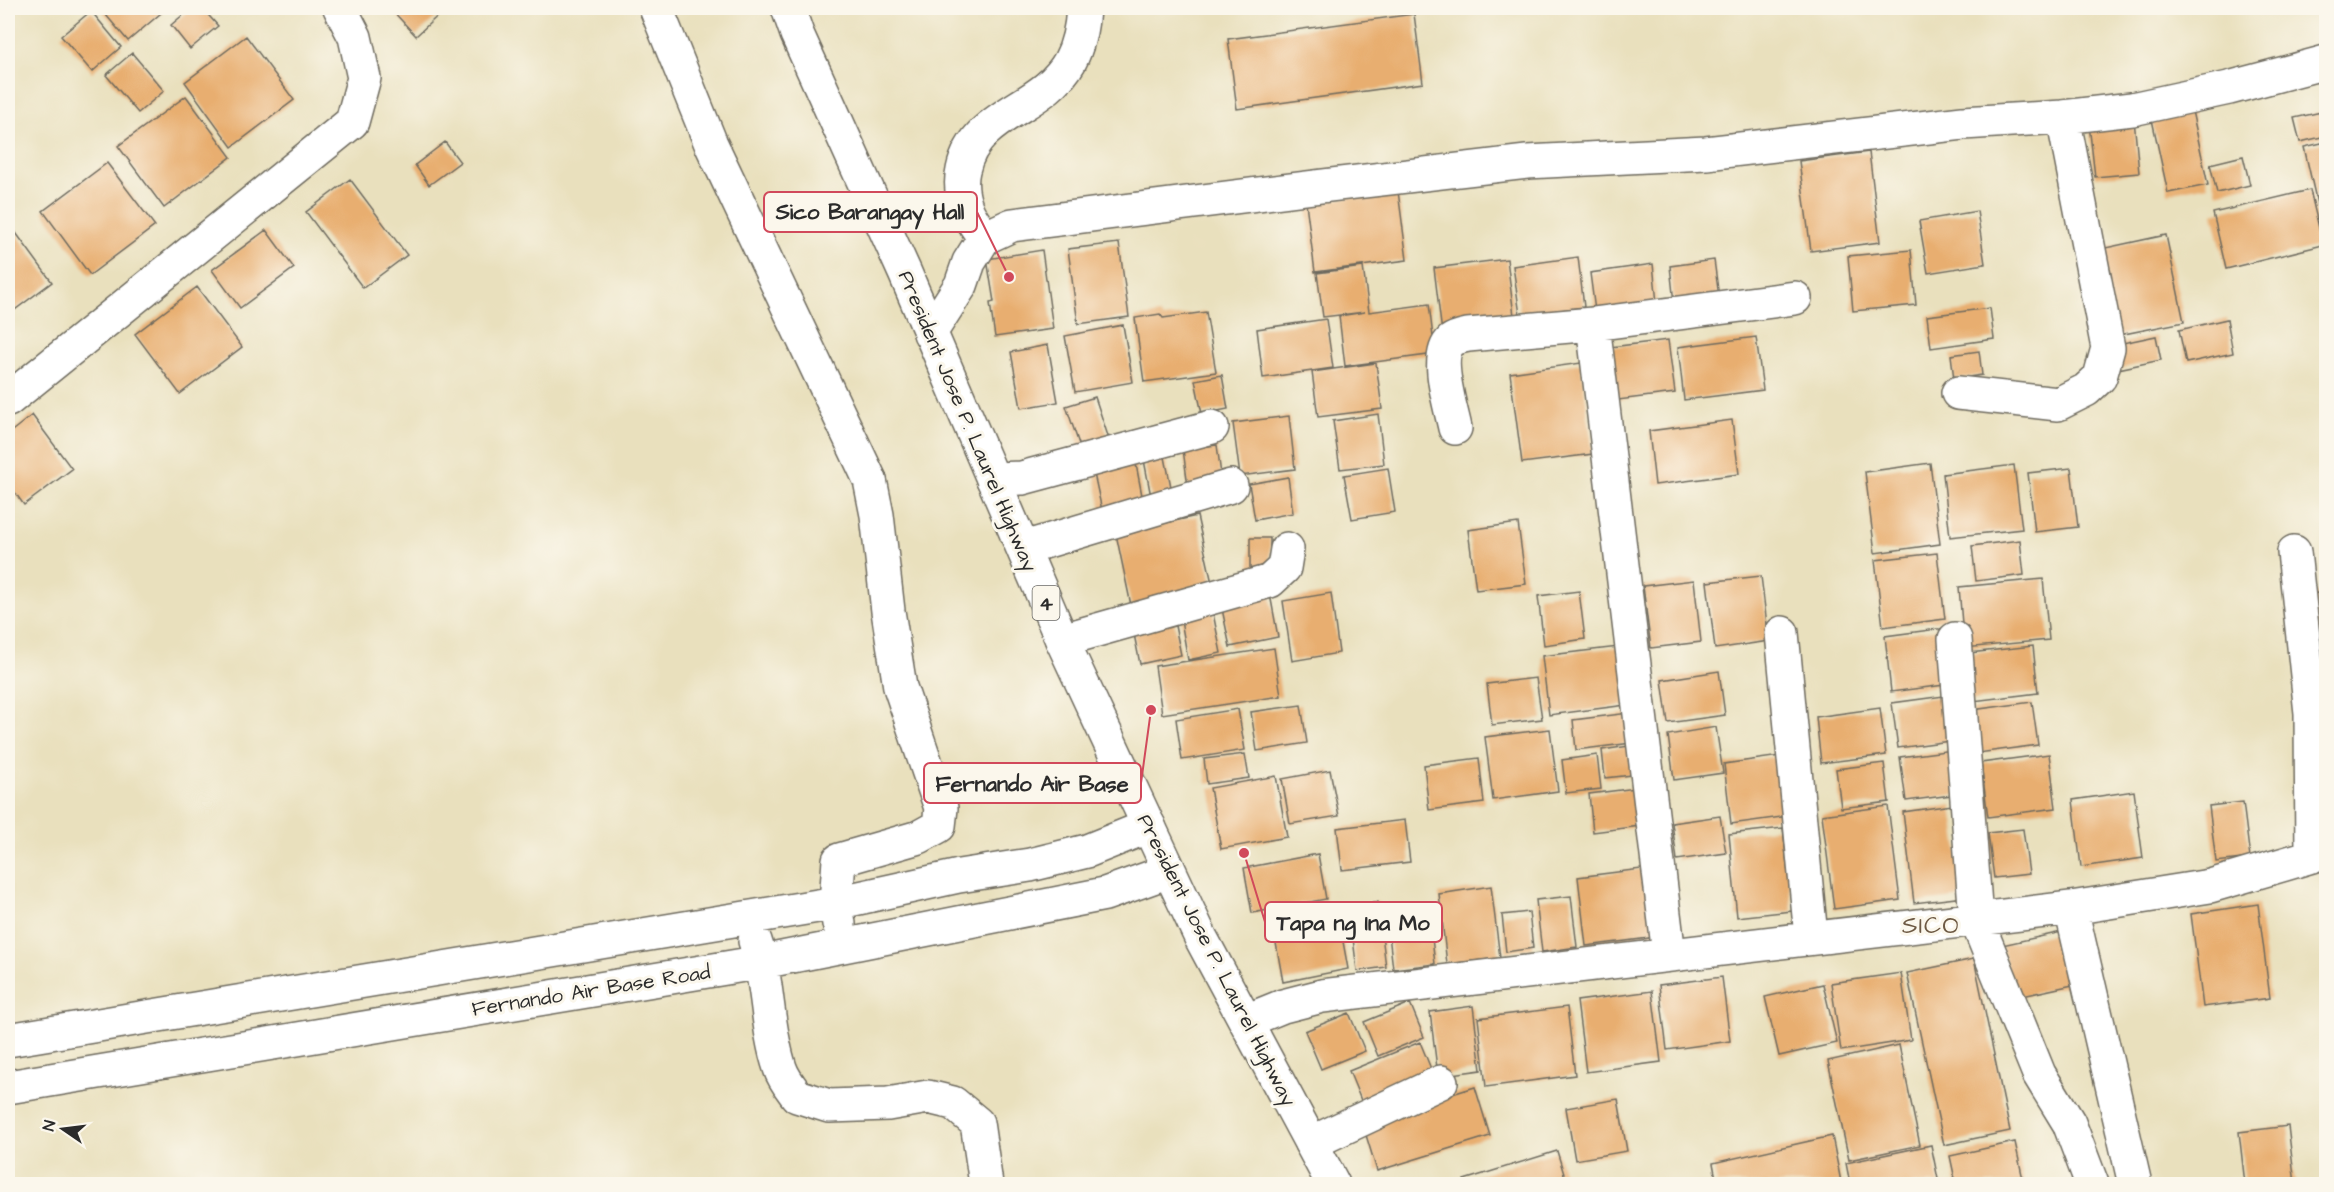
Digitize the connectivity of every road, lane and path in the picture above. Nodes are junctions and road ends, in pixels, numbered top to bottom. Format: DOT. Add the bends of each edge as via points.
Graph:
graph roads {
  1 [pos="340,8"];
  2 [pos="656,8"];
  3 [pos="788,8"];
  4 [pos="1083,8"];
  5 [pos="2326,62"];
  6 [pos="2063,117"];
  7 [pos="984,238"];
  8 [pos="1795,298"];
  9 [pos="1593,324"];
  10 [pos="930,333"];
  11 [pos="1958,393"];
  12 [pos="8,400"];
  13 [pos="1212,427"];
  14 [pos="1455,428"];
  15 [pos="993,479"];
  16 [pos="1231,486"];
  17 [pos="1023,548"];
  18 [pos="1287,549"];
  19 [pos="2294,552"];
  20 [pos="1782,633"];
  21 [pos="1955,639"];
  22 [pos="1062,640"];
  23 [pos="1149,826"];
  24 [pos="2319,852"];
  25 [pos="1169,871"];
  26 [pos="959,876"];
  27 [pos="916,886"];
  28 [pos="836,903"];
  29 [pos="2071,908"];
  30 [pos="747,919"];
  31 [pos="1976,919"];
  32 [pos="972,922"];
  33 [pos="923,930"];
  34 [pos="1811,937"];
  35 [pos="842,945"];
  36 [pos="1669,955"];
  37 [pos="762,962"];
  38 [pos="414,974"];
  39 [pos="346,985"];
  40 [pos="416,1019"];
  41 [pos="1246,1022"];
  42 [pos="348,1031"];
  43 [pos="8,1040"];
  44 [pos="1441,1083"];
  45 [pos="8,1087"];
  46 [pos="1311,1143"];
  47 [pos="986,1185"];
  48 [pos="1333,1185"];
  49 [pos="2092,1185"];
  50 [pos="2135,1185"];
  1 -- 12 [label="main road" via="355,37 364,78 352,122"];
  2 -- 28 [label="main road" via="711,144 870,480 900,687 940,808 939,826 919,837 838,860"];
  3 -- 10 [label="main road, President Jose P. Laurel Highway / 4"];
  4 -- 7 [label="main road" via="1070,61 1033,99 981,134 966,156 960,183 967,210"];
  5 -- 6 [label="main road" via="2132,109"];
  6 -- 7 [label="main road" via="1963,123 1706,153 1516,164 1012,225"];
  6 -- 11 [label="main road" via="2108,348 2100,377 2086,390 2058,404"];
  7 -- 10 [label="main road"];
  8 -- 9 [label="main road"];
  9 -- 14 [label="main road" via="1468,335 1452,340 1445,350 1444,375"];
  9 -- 36 [label="main road"];
  10 -- 15 [label="main road, President Jose P. Laurel Highway / 4"];
  13 -- 15 [label="main road" via="1022,478"];
  15 -- 17 [label="main road, President Jose P. Laurel Highway / 4"];
  16 -- 17 [label="main road"];
  17 -- 22 [label="main road, President Jose P. Laurel Highway / 4"];
  18 -- 22 [label="main road" via="1284,568 1270,581"];
  19 -- 24 [label="main road" via="2311,713"];
  20 -- 34 [label="main road"];
  21 -- 31 [label="main road"];
  22 -- 23 [label="main road, President Jose P. Laurel Highway / 4"];
  23 -- 25 [label="main road, President Jose P. Laurel Highway / 4"];
  23 -- 26 [label="main road, Fernando Air Base Road" via="1087,851"];
  24 -- 29 [label="main road" via="2210,886"];
  25 -- 32 [label="main road, Fernando Air Base Road" via="1105,894"];
  25 -- 41 [label="main road, President Jose P. Laurel Highway / 4"];
  26 -- 27 [label="main road, Fernando Air Base Road"];
  26 -- 32 [label="main road" via="970,896"];
  27 -- 28 [label="main road, Fernando Air Base Road"];
  27 -- 33 [label="main road" via="915,914"];
  28 -- 30 [label="main road, Fernando Air Base Road"];
  28 -- 35 [label="main road"];
  29 -- 31 [label="main road"];
  29 -- 50 [label="main road"];
  30 -- 37 [label="main road"];
  30 -- 38 [label="main road, Fernando Air Base Road"];
  31 -- 34 [label="main road"];
  31 -- 49 [label="main road" via="2039,1074 2069,1123"];
  32 -- 33 [label="main road, Fernando Air Base Road"];
  33 -- 35 [label="main road, Fernando Air Base Road"];
  34 -- 36 [label="main road"];
  35 -- 37 [label="main road, Fernando Air Base Road"];
  36 -- 41 [label="main road" via="1322,996 1283,1006"];
  37 -- 40 [label="main road, Fernando Air Base Road"];
  37 -- 47 [label="main road" via="770,1030 780,1071 797,1096 829,1106 888,1104 928,1097 953,1103 977,1124"];
  38 -- 39 [label="main road, Fernando Air Base Road"];
  38 -- 40 [label="main road" via="399,997 402,1007"];
  39 -- 42 [label="main road" via="359,1006"];
  39 -- 43 [label="main road, Fernando Air Base Road"];
  40 -- 42 [label="main road, Fernando Air Base Road"];
  41 -- 46 [label="main road, President Jose P. Laurel Highway / 4"];
  42 -- 45 [label="main road, Fernando Air Base Road"];
  44 -- 46 [label="main road"];
  46 -- 48 [label="main road, President Jose P. Laurel Highway / 4"];
}
